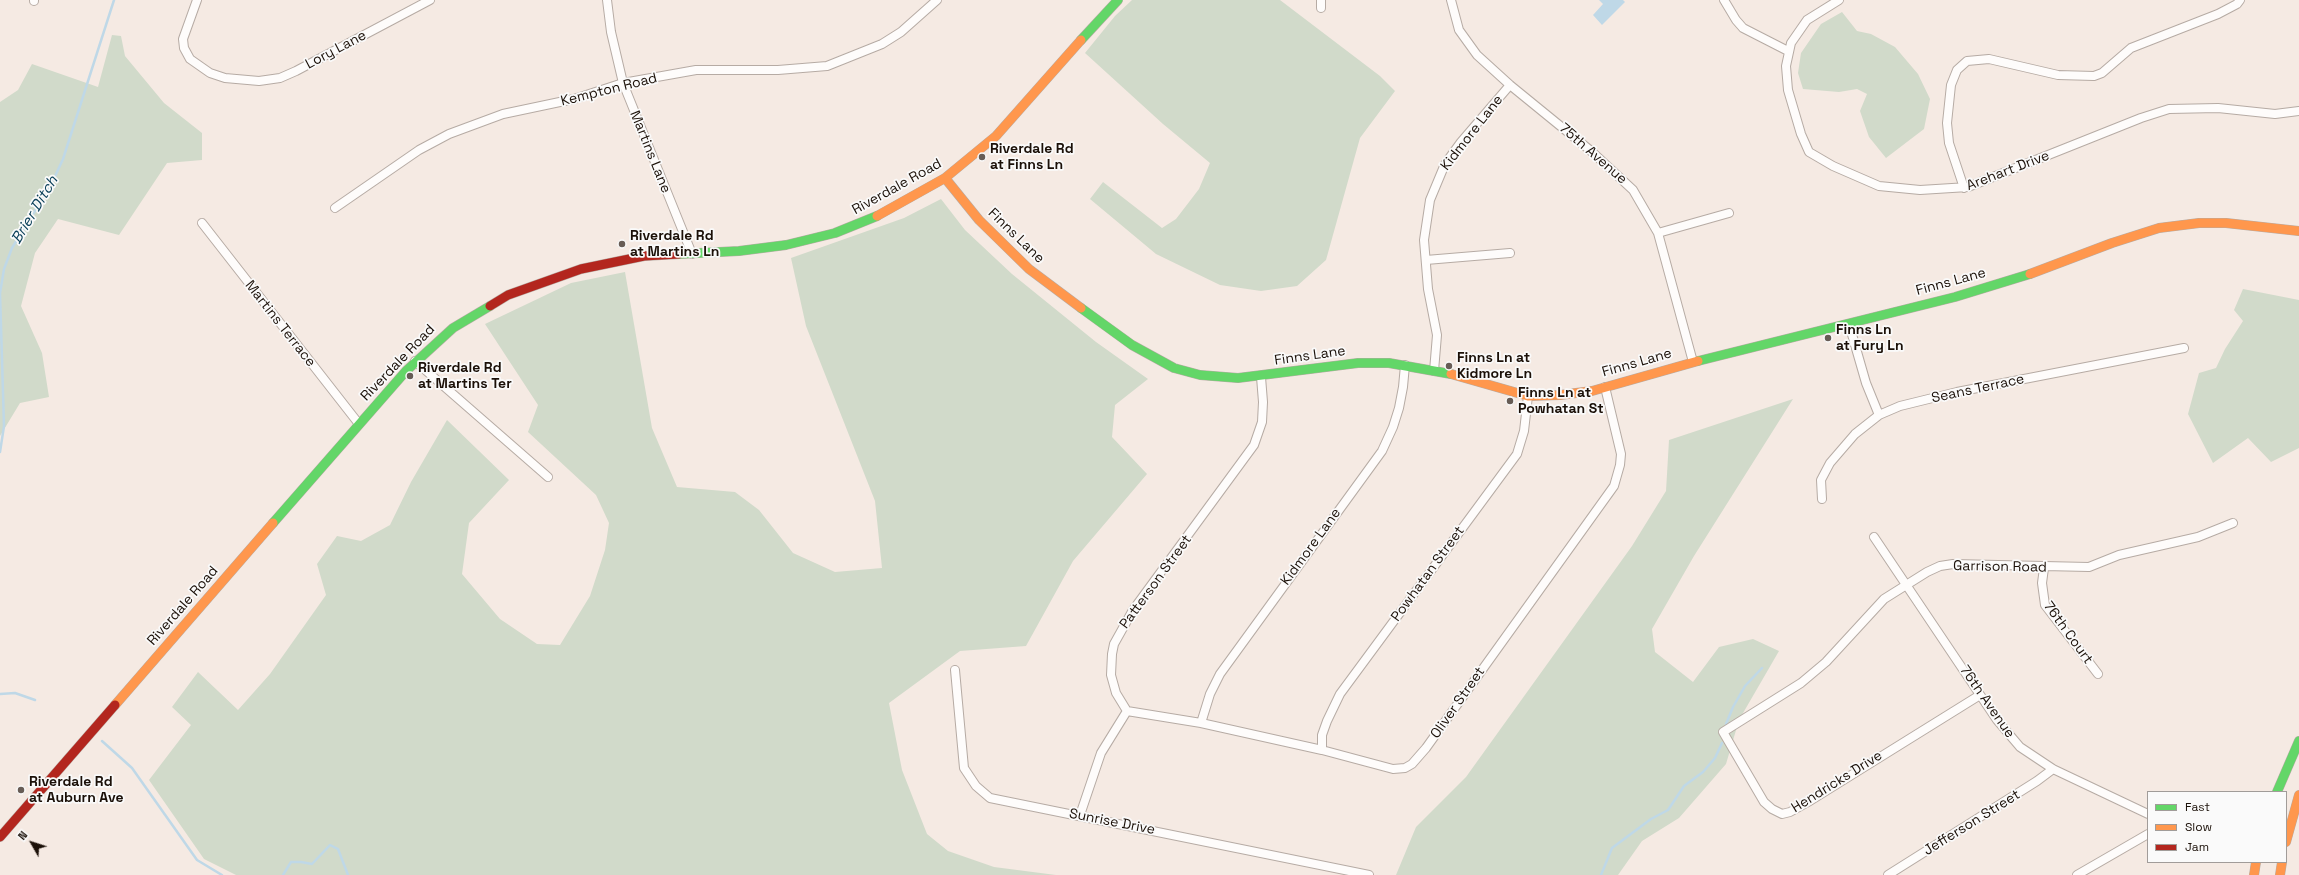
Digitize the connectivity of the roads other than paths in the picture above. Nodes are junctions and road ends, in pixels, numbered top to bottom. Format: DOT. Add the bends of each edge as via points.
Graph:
graph roads {
  1 [pos="197,0"];
  2 [pos="430,0"];
  3 [pos="607,0"];
  4 [pos="937,0"];
  5 [pos="1118,0"];
  6 [pos="1451,0"];
  7 [pos="1724,0"];
  8 [pos="1840,0"];
  9 [pos="2240,0"];
  10 [pos="1788,51"];
  11 [pos="623,83"];
  12 [pos="1510,85"];
  13 [pos="2299,111"];
  14 [pos="945,178"];
  15 [pos="1964,188"];
  16 [pos="335,208"];
  17 [pos="1729,213"];
  18 [pos="202,223"];
  19 [pos="2299,231"];
  20 [pos="1658,233"];
  21 [pos="1510,253"];
  22 [pos="692,254"];
  23 [pos="1426,260"];
  24 [pos="1849,324"];
  25 [pos="2184,348"];
  26 [pos="416,361"];
  27 [pos="1693,362"];
  28 [pos="1405,365"];
  29 [pos="1434,371"];
  30 [pos="1261,377"];
  31 [pos="1606,387"];
  32 [pos="1528,396"];
  33 [pos="1879,415"];
  34 [pos="359,424"];
  35 [pos="548,476"];
  36 [pos="1822,499"];
  37 [pos="2233,523"];
  38 [pos="1874,537"];
  39 [pos="2044,568"];
  40 [pos="1908,585"];
  41 [pos="956,670"];
  42 [pos="2098,674"];
  43 [pos="1980,695"];
  44 [pos="1127,712"];
  45 [pos="1201,723"];
  46 [pos="1723,732"];
  47 [pos="2299,741"];
  48 [pos="1322,750"];
  49 [pos="2053,769"];
  50 [pos="2277,791"];
  51 [pos="2299,795"];
  52 [pos="2147,814"];
  53 [pos="1080,815"];
  54 [pos="2147,835"];
  55 [pos="0,838"];
  56 [pos="2287,838"];
  57 [pos="2256,863"];
  58 [pos="2282,863"];
  59 [pos="1369,875"];
  60 [pos="1888,875"];
  61 [pos="2077,875"];
  62 [pos="2254,875"];
  63 [pos="2280,875"];
  1 -- 2 [label="street, Lory Lane" via="184,35 186,54 210,73 259,81 285,76"];
  3 -- 11 [label="street, Martins Lane" via="611,32"];
  4 -- 11 [label="street, Kempton Road" via="901,32 882,44 827,66 778,70 696,70"];
  5 -- 14 [label="main road, Riverdale Road" via="1083,36 1010,122"];
  6 -- 12 [label="street, 75th Avenue" via="1455,21 1464,38 1477,55"];
  7 -- 10 [label="street" via="1743,28"];
  8 -- 10 [label="street" via="1807,20"];
  9 -- 15 [label="street" via="2218,14 2131,48 2102,73 2094,76 2058,75 1989,58 1967,61 1957,70 1951,85 1947,123 1949,143"];
  10 -- 15 [label="street, Arehart Drive" via="1788,90 1801,134 1812,154 1865,182 1879,186 1920,190"];
  11 -- 16 [label="street, Kempton Road" via="574,99 503,114 455,132 419,150"];
  11 -- 22 [label="street, Martins Lane"];
  12 -- 20 [label="street, 75th Avenue" via="1634,190"];
  12 -- 23 [label="street, Kidmore Lane" via="1461,142 1438,177 1427,213 1424,240"];
  13 -- 15 [label="street, Arehart Drive" via="2275,114 2191,107 2162,111 1980,184"];
  14 -- 22 [label="main road, Riverdale Road" via="867,222 835,233 773,247"];
  14 -- 30 [label="main road, Finns Lane" via="979,220 1029,269 1148,355 1174,368 1200,375 1225,378"];
  17 -- 20 [label="street"];
  18 -- 34 [label="street, Martins Terrace"];
  19 -- 24 [label="main road, Finns Lane" via="2226,223 2199,223 2159,228 2118,240 2045,270 1987,288"];
  20 -- 27 [label="street, 75th Avenue"];
  21 -- 23 [label="street"];
  22 -- 26 [label="main road, Riverdale Road" via="626,258 568,272 529,286 470,316 441,337"];
  23 -- 29 [label="street, Kidmore Lane" via="1428,289 1437,335"];
  24 -- 27 [label="main road, Finns Lane"];
  24 -- 33 [label="street" via="1866,383"];
  25 -- 33 [label="street, Seans Terrace" via="1957,392 1900,406"];
  26 -- 34 [label="main road, Riverdale Road"];
  26 -- 35 [label="street"];
  27 -- 31 [label="main road, Finns Lane"];
  28 -- 29 [label="main road, Finns Lane"];
  28 -- 30 [label="main road, Finns Lane" via="1358,363"];
  28 -- 45 [label="street, Kidmore Lane" via="1399,408 1382,451 1232,655 1212,689"];
  29 -- 32 [label="main road, Finns Lane"];
  30 -- 44 [label="street, Patterson Street" via="1262,422 1254,445 1133,610 1114,644 1111,675 1116,693"];
  31 -- 32 [label="main road, Finns Lane" via="1574,394"];
  31 -- 48 [label="street, Oliver Street" via="1621,454 1614,486 1426,748 1412,764 1400,770"];
  32 -- 48 [label="street, Powhatan Street" via="1524,431 1516,454 1340,694 1322,735"];
  33 -- 36 [label="street, Seans Terrace" via="1855,434 1830,463 1821,480"];
  34 -- 55 [label="main road, Riverdale Road"];
  37 -- 39 [label="street, Garrison Road" via="2198,537 2120,555 2089,567"];
  38 -- 40 [label="street, 76th Avenue"];
  39 -- 40 [label="street, Garrison Road" via="1953,564 1927,572"];
  39 -- 42 [label="street, 76th Court" via="2042,584 2045,605"];
  40 -- 43 [label="street, 76th Avenue"];
  40 -- 46 [label="street, Garrison Road" via="1874,609 1815,672"];
  41 -- 53 [label="street, Sunrise Drive" via="962,762 967,775 976,786 996,800"];
  43 -- 46 [label="street, Hendricks Drive" via="1796,809 1782,814 1764,802"];
  43 -- 49 [label="street, 76th Avenue" via="2020,747"];
  44 -- 45 [label="street, Oliver Street"];
  44 -- 53 [label="street" via="1101,753"];
  45 -- 48 [label="street, Oliver Street"];
  47 -- 50 [label="main road"];
  49 -- 52 [label="street, 76th Avenue"];
  49 -- 60 [label="street, Jefferson Street"];
  51 -- 56 [label="main road"];
  53 -- 59 [label="street, Sunrise Drive"];
  54 -- 61 [label="street"];
  57 -- 62 [label="main road"];
  58 -- 63 [label="main road"];
}
